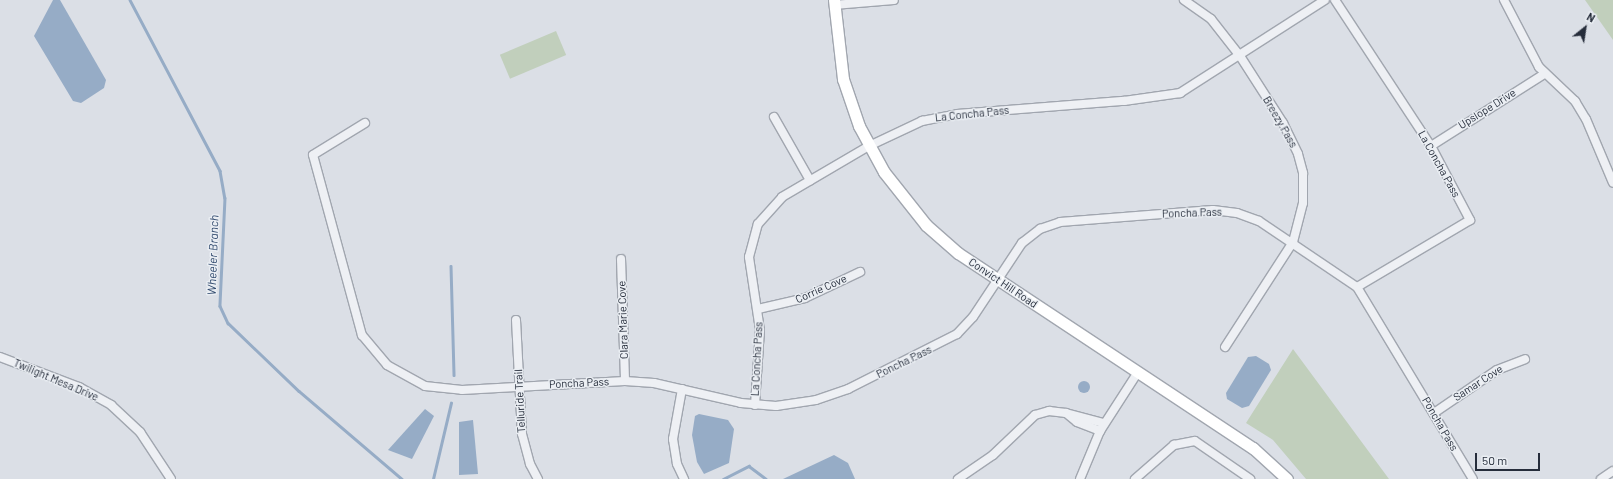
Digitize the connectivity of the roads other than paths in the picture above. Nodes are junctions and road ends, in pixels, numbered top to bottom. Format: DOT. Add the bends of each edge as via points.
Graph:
graph roads {
  1 [pos="894,0"];
  2 [pos="1184,0"];
  3 [pos="1325,0"];
  4 [pos="1335,0"];
  5 [pos="1504,0"];
  6 [pos="834,3"];
  7 [pos="1240,56"];
  8 [pos="1544,74"];
  9 [pos="774,117"];
  10 [pos="365,123"];
  11 [pos="869,146"];
  12 [pos="1431,146"];
  13 [pos="810,180"];
  14 [pos="1613,184"];
  15 [pos="1293,242"];
  16 [pos="621,259"];
  17 [pos="860,272"];
  18 [pos="997,279"];
  19 [pos="1357,287"];
  20 [pos="758,308"];
  21 [pos="516,320"];
  22 [pos="1225,348"];
  23 [pos="0,358"];
  24 [pos="1525,359"];
  25 [pos="1138,372"];
  26 [pos="625,381"];
  27 [pos="519,386"];
  28 [pos="682,390"];
  29 [pos="755,405"];
  30 [pos="1434,413"];
  31 [pos="1102,427"];
  32 [pos="1613,471"];
  33 [pos="171,479"];
  34 [pos="538,479"];
  35 [pos="684,479"];
  36 [pos="958,479"];
  37 [pos="1080,479"];
  38 [pos="1134,479"];
  39 [pos="1250,479"];
  40 [pos="1287,479"];
  41 [pos="1473,479"];
  42 [pos="1601,479"];
  1 -- 6 [label="street"];
  2 -- 7 [label="street, Breezy Pass" via="1211,20"];
  3 -- 7 [label="street, La Concha Pass"];
  4 -- 12 [label="street, La Concha Pass"];
  5 -- 8 [label="street"];
  6 -- 11 [label="street, Convict Hill Road" via="843,79"];
  7 -- 11 [label="street, La Concha Pass" via="1180,93 1166,97 944,116 908,126"];
  7 -- 15 [label="street, Breezy Pass" via="1298,154 1304,188 1300,220"];
  8 -- 12 [label="street, Upslope Drive"];
  8 -- 14 [label="street" via="1575,101 1586,119"];
  9 -- 13 [label="street"];
  10 -- 27 [label="street, Poncha Pass" via="313,155 357,319 379,357 405,378 432,388 451,390"];
  11 -- 13 [label="street, La Concha Pass"];
  11 -- 18 [label="street, Convict Hill Road" via="884,172 926,225"];
  12 -- 19 [label="street, La Concha Pass" via="1470,220"];
  13 -- 20 [label="street, La Concha Pass" via="775,202 755,232 749,265"];
  15 -- 18 [label="street, Poncha Pass" via="1259,221 1237,212 1213,210 1060,222 1040,229 1022,243"];
  15 -- 19 [label="street, Poncha Pass"];
  15 -- 22 [label="street, Breezy Pass"];
  16 -- 26 [label="street, Clara Marie Cove"];
  17 -- 20 [label="street, Corrie Cove" via="805,298"];
  18 -- 25 [label="street, Convict Hill Road"];
  18 -- 29 [label="street, Poncha Pass" via="967,324 947,340 825,398 784,405"];
  19 -- 30 [label="street, Poncha Pass"];
  20 -- 29 [label="street, La Concha Pass" via="760,338"];
  21 -- 27 [label="street, Telluride Trail"];
  23 -- 33 [label="street, Twilight Mesa Drive" via="79,388 111,405 140,432"];
  24 -- 30 [label="street, Samar Cove" via="1497,370"];
  25 -- 31 [label="street"];
  25 -- 40 [label="street, Convict Hill Road" via="1253,448"];
  26 -- 27 [label="street, Poncha Pass"];
  26 -- 28 [label="street, Poncha Pass"];
  27 -- 34 [label="street, Telluride Trail" via="524,444"];
  28 -- 29 [label="street, Poncha Pass"];
  28 -- 35 [label="street" via="673,439 677,464"];
  30 -- 41 [label="street, Poncha Pass"];
  31 -- 36 [label="street" via="1066,413 1049,411 1035,415 993,455"];
  31 -- 37 [label="street"];
  32 -- 42 [label="street"];
  38 -- 39 [label="street" via="1174,445 1195,441"];
}
